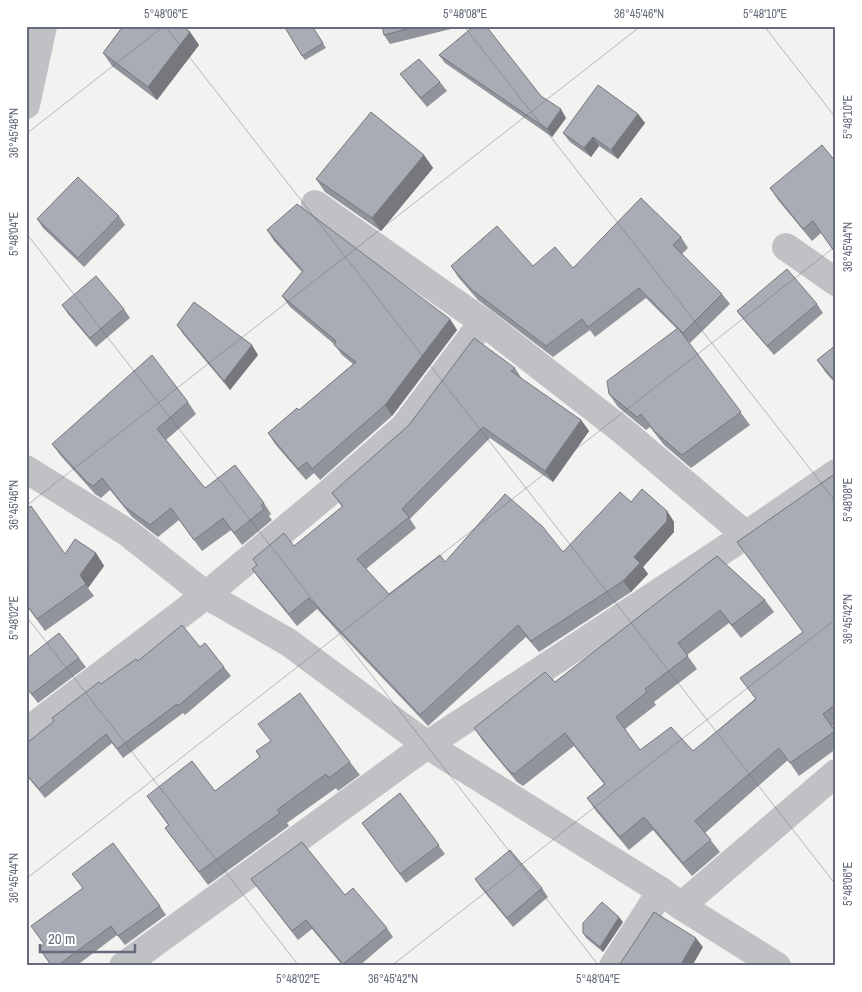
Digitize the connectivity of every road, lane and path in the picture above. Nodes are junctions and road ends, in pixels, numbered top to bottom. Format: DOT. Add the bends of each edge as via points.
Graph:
graph roads {
  1 [pos="44,26"];
  2 [pos="26,105"];
  3 [pos="315,204"];
  4 [pos="786,246"];
  5 [pos="836,282"];
  6 [pos="483,322"];
  7 [pos="26,470"];
  8 [pos="836,473"];
  9 [pos="746,535"];
  10 [pos="206,595"];
  11 [pos="26,732"];
  12 [pos="427,745"];
  13 [pos="836,774"];
  14 [pos="671,898"];
  15 [pos="124,966"];
  16 [pos="613,966"];
  17 [pos="777,966"];
  1 -- 2 [label="street"];
  3 -- 6 [label="street"];
  4 -- 5 [label="street"];
  6 -- 9 [label="street" via="623,430"];
  6 -- 10 [label="street" via="404,426 331,492"];
  7 -- 10 [label="street" via="128,533"];
  8 -- 9 [label="street"];
  9 -- 12 [label="street"];
  10 -- 11 [label="street"];
  10 -- 12 [label="street" via="288,642"];
  12 -- 14 [label="street"];
  12 -- 15 [label="street"];
  13 -- 14 [label="street"];
  14 -- 16 [label="street"];
  14 -- 17 [label="street"];
}
